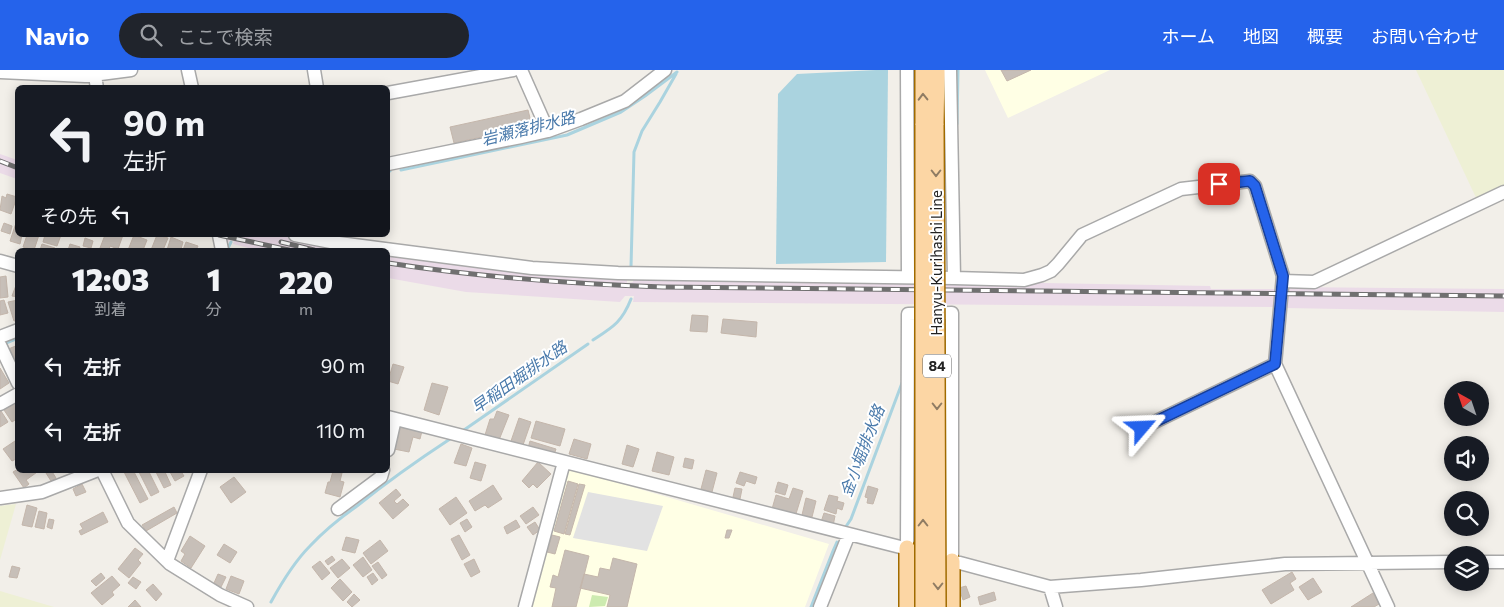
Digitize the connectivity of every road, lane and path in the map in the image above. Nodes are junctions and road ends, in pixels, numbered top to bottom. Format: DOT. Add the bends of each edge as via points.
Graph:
graph roads {
  1 [pos="131,70"];
  2 [pos="188,70"];
  3 [pos="314,70"];
  4 [pos="513,70"];
  5 [pos="520,70"];
  6 [pos="665,70"];
  7 [pos="907,70"];
  8 [pos="923,70"];
  9 [pos="937,70"];
  10 [pos="950,70"];
  11 [pos="0,72"];
  12 [pos="95,78"];
  13 [pos="191,85"];
  14 [pos="316,85"];
  15 [pos="390,93"];
  16 [pos="930,125"];
  17 [pos="548,131"];
  18 [pos="390,164"];
  19 [pos="1504,192"];
  20 [pos="305,237"];
  21 [pos="377,248"];
  22 [pos="390,250"];
  23 [pos="0,260"];
  24 [pos="15,265"];
  25 [pos="908,277"];
  26 [pos="954,278"];
  27 [pos="1283,281"];
  28 [pos="15,331"];
  29 [pos="0,337"];
  30 [pos="0,345"];
  31 [pos="1275,364"];
  32 [pos="15,378"];
  33 [pos="15,396"];
  34 [pos="0,404"];
  35 [pos="391,418"];
  36 [pos="1142,428"];
  37 [pos="564,462"];
  38 [pos="90,473"];
  39 [pos="103,473"];
  40 [pos="201,473"];
  41 [pos="382,473"];
  42 [pos="0,498"];
  43 [pos="338,509"];
  44 [pos="849,534"];
  45 [pos="907,548"];
  46 [pos="167,561"];
  47 [pos="952,561"];
  48 [pos="1444,562"];
  49 [pos="1489,562"];
  50 [pos="1504,562"];
  51 [pos="1367,563"];
  52 [pos="1050,587"];
  53 [pos="247,607"];
  54 [pos="525,607"];
  55 [pos="820,607"];
  56 [pos="908,607"];
  57 [pos="924,607"];
  58 [pos="938,607"];
  59 [pos="952,607"];
  60 [pos="1056,607"];
  61 [pos="1388,607"];
  1 -- 12 [label="street"];
  2 -- 13 [label="street"];
  3 -- 14 [label="street"];
  4 -- 15 [label="street"];
  5 -- 17 [label="street"];
  6 -- 17 [label="street" via="625,101"];
  7 -- 25 [label="street"];
  16 -- 8 [label="main road, Hanyu-Kurihashi Line / 84, one-way"];
  9 -- 16 [label="main road, Hanyu-Kurihashi Line / 84"];
  10 -- 26 [label="street"];
  11 -- 12 [label="street"];
  57 -- 16 [label="main road, Hanyu-Kurihashi Line / 84, one-way, bridge"];
  16 -- 58 [label="main road, Hanyu-Kurihashi Line / 84, one-way, bridge"];
  17 -- 18 [label="street"];
  19 -- 27 [label="street" via="1314,282"];
  20 -- 21 [label="street"];
  22 -- 25 [label="street" via="532,268 618,274"];
  23 -- 24 [label="street"];
  25 -- 26 [label="street"];
  26 -- 27 [label="street" via="1024,280 1042,275 1058,264 1082,235 1181,189 1250,181 1255,186"];
  27 -- 31 [label="street"];
  28 -- 29 [label="street"];
  30 -- 32 [label="street"];
  31 -- 36 [label="street"];
  31 -- 51 [label="street"];
  33 -- 34 [label="street"];
  35 -- 37 [label="street"];
  37 -- 44 [label="street"];
  37 -- 54 [label="street"];
  38 -- 42 [label="street" via="42,492"];
  39 -- 46 [label="street" via="128,523"];
  40 -- 46 [label="street"];
  41 -- 43 [label="street"];
  44 -- 45 [label="street"];
  44 -- 55 [label="street"];
  45 -- 47 [label="street"];
  45 -- 47 [label="street" via="908,314 952,313"];
  45 -- 56 [label="main road"];
  46 -- 53 [label="street" via="220,595"];
  47 -- 52 [label="street"];
  47 -- 59 [label="main road"];
  48 -- 51 [label="street"];
  49 -- 50 [label="street"];
  51 -- 52 [label="street" via="1285,564"];
  51 -- 61 [label="street"];
  52 -- 60 [label="street"];
}
